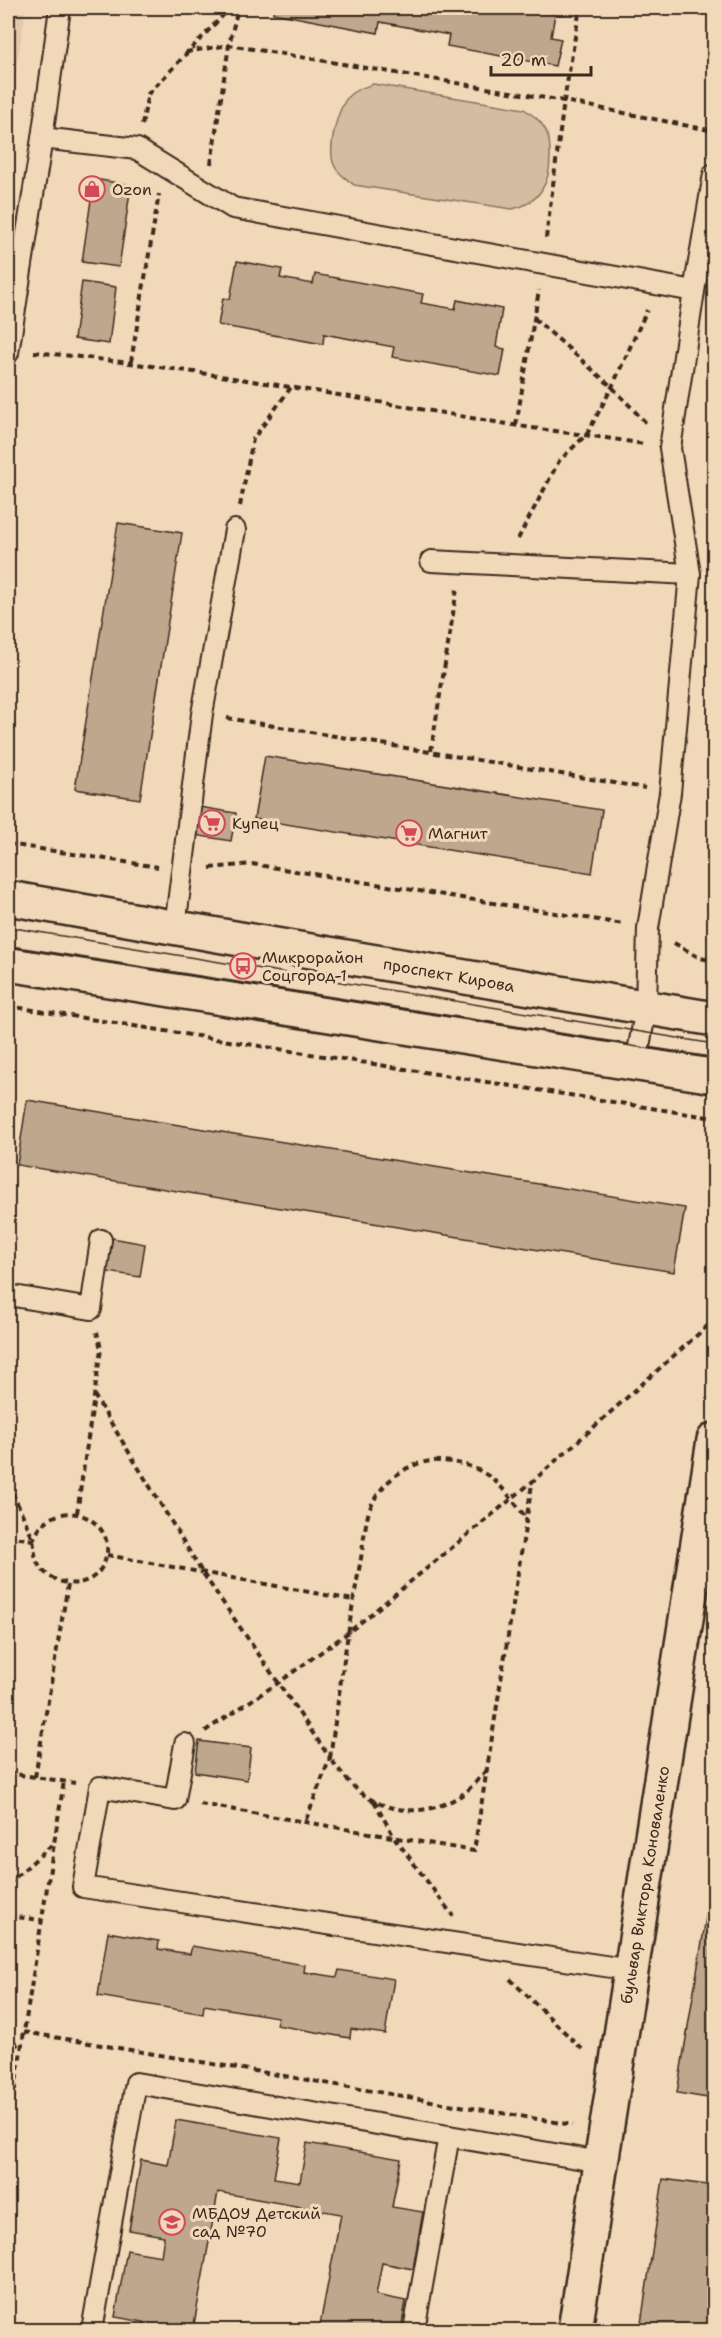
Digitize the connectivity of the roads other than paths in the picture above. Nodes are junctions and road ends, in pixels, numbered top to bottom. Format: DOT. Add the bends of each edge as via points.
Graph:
graph roads {
  1 [pos="60,8"];
  2 [pos="42,138"];
  3 [pos="714,174"];
  4 [pos="694,291"];
  5 [pos="8,350"];
  6 [pos="235,530"];
  7 [pos="432,561"];
  8 [pos="690,574"];
  9 [pos="8,898"];
  10 [pos="175,927"];
  11 [pos="8,964"];
  12 [pos="646,1008"];
  13 [pos="714,1019"];
  14 [pos="636,1063"];
  15 [pos="714,1076"];
  16 [pos="101,1240"];
  17 [pos="8,1295"];
  18 [pos="714,1440"];
  19 [pos="185,1744"];
  20 [pos="632,1970"];
  21 [pos="449,2136"];
  22 [pos="604,2146"];
  23 [pos="92,2331"];
  24 [pos="414,2331"];
  25 [pos="575,2331"];
  1 -- 2 [label="lane"];
  2 -- 4 [label="lane" via="137,149 233,208"];
  2 -- 5 [label="lane"];
  3 -- 4 [label="lane"];
  4 -- 8 [label="lane" via="670,448"];
  6 -- 10 [label="lane" via="202,714"];
  7 -- 8 [label="lane"];
  8 -- 12 [label="lane" via="670,793 648,928"];
  9 -- 10 [label="street, проспект Кирова"];
  10 -- 12 [label="street, проспект Кирова"];
  11 -- 14 [label="street"];
  12 -- 13 [label="street, проспект Кирова"];
  12 -- 14 [label="lane"];
  14 -- 15 [label="street"];
  16 -- 17 [label="lane" via="91,1309"];
  18 -- 20 [label="street, бульвар Виктора Коноваленко"];
  19 -- 20 [label="lane" via="176,1800 100,1787 83,1887"];
  20 -- 22 [label="street, бульвар Виктора Коноваленко"];
  21 -- 22 [label="lane"];
  21 -- 23 [label="lane" via="136,2083"];
  21 -- 24 [label="lane"];
  22 -- 25 [label="street, бульвар Виктора Коноваленко"];
}
